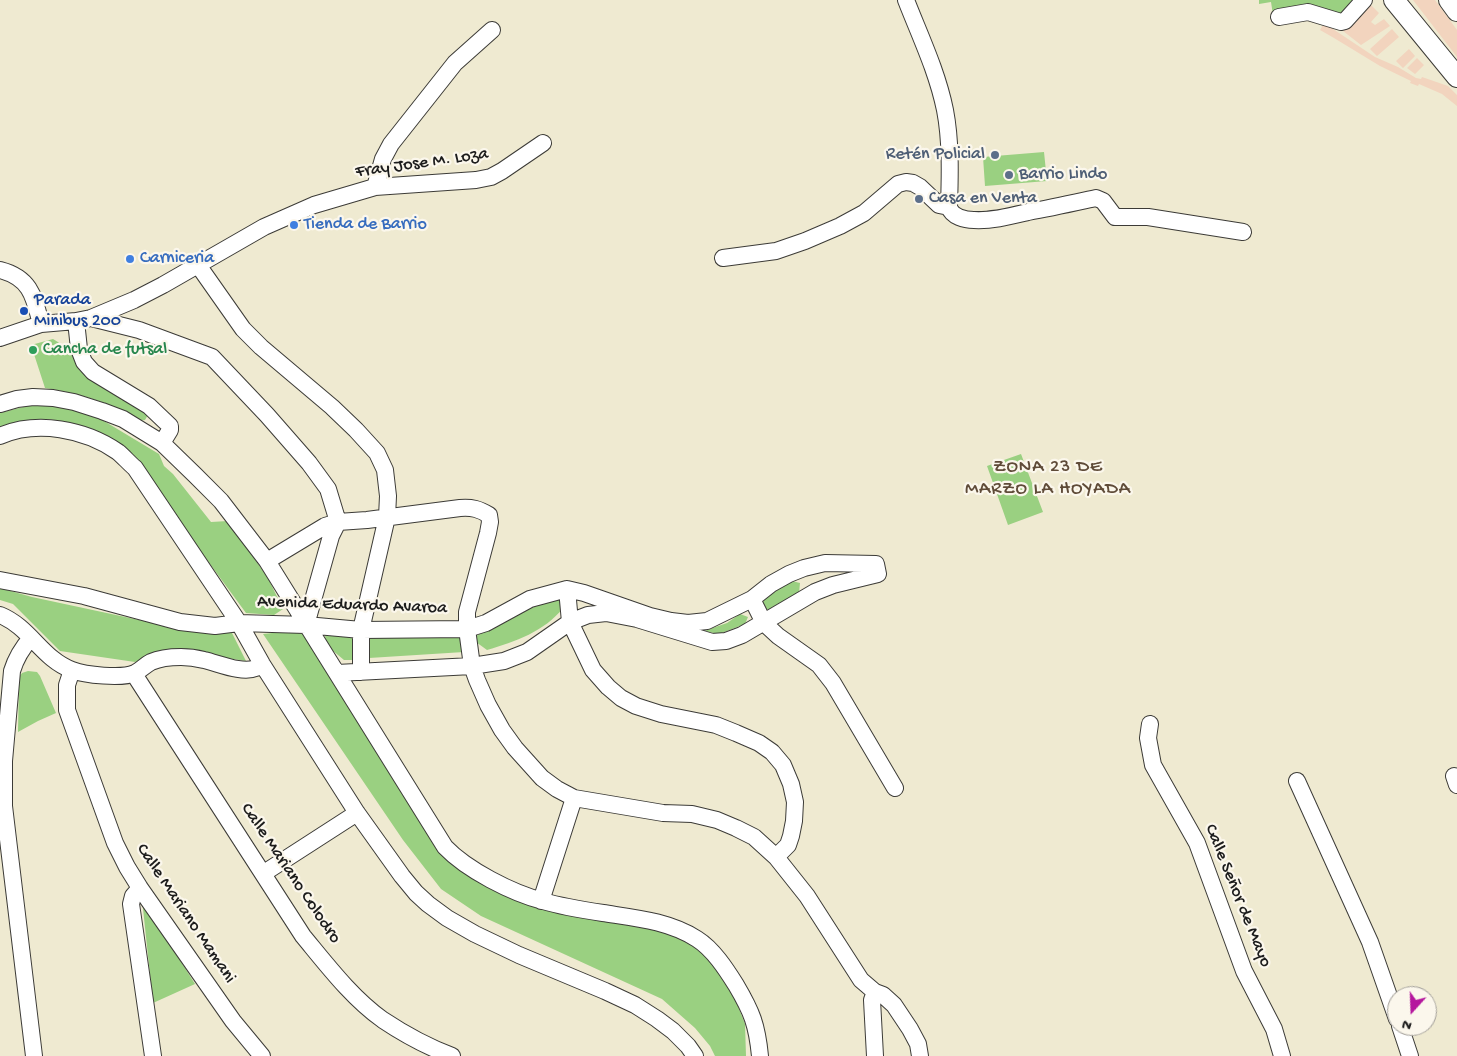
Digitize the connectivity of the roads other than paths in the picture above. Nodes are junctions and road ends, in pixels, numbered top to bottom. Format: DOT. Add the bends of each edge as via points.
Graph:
graph roads {
  1 [pos="906,0"];
  2 [pos="1364,0"];
  3 [pos="1394,0"];
  4 [pos="1449,0"];
  5 [pos="1457,11"];
  6 [pos="1279,17"];
  7 [pos="492,30"];
  8 [pos="1457,77"];
  9 [pos="543,143"];
  10 [pos="375,187"];
  11 [pos="949,207"];
  12 [pos="1243,232"];
  13 [pos="723,258"];
  14 [pos="198,265"];
  15 [pos="0,270"];
  16 [pos="84,320"];
  17 [pos="41,324"];
  18 [pos="0,338"];
  19 [pos="0,404"];
  20 [pos="0,436"];
  21 [pos="162,442"];
  22 [pos="387,517"];
  23 [pos="338,522"];
  24 [pos="267,561"];
  25 [pos="0,580"];
  26 [pos="566,588"];
  27 [pos="752,599"];
  28 [pos="0,615"];
  29 [pos="570,622"];
  30 [pos="239,623"];
  31 [pos="764,623"];
  32 [pos="306,625"];
  33 [pos="468,629"];
  34 [pos="361,630"];
  35 [pos="31,638"];
  36 [pos="262,664"];
  37 [pos="472,666"];
  38 [pos="72,670"];
  39 [pos="361,672"];
  40 [pos="337,673"];
  41 [pos="134,674"];
  42 [pos="1150,724"];
  43 [pos="1297,781"];
  44 [pos="895,788"];
  45 [pos="574,798"];
  46 [pos="357,813"];
  47 [pos="776,857"];
  48 [pos="264,873"];
  49 [pos="140,888"];
  50 [pos="541,901"];
  51 [pos="1387,990"];
  52 [pos="875,992"];
  53 [pos="1403,1036"];
  54 [pos="34,1056"];
  55 [pos="153,1056"];
  56 [pos="262,1056"];
  57 [pos="449,1056"];
  58 [pos="695,1056"];
  59 [pos="760,1056"];
  60 [pos="875,1056"];
  61 [pos="920,1056"];
  62 [pos="1282,1056"];
  63 [pos="1410,1056"];
  1 -- 11 [label="street" via="932,64 944,109 948,130"];
  2 -- 6 [label="street" via="1341,22 1308,12"];
  3 -- 8 [label="street"];
  4 -- 5 [label="street"];
  7 -- 10 [label="street" via="454,63 391,144"];
  9 -- 10 [label="street, Fray Jose M. Loza" via="491,177"];
  10 -- 14 [label="street, Fray Jose M. Loza" via="314,205 264,227"];
  11 -- 12 [label="street" via="960,217 976,220 1003,218 1096,198 1103,201 1115,217 1148,218"];
  11 -- 13 [label="street" via="939,205 920,188 906,182 898,184 864,213 805,241 776,251"];
  14 -- 16 [label="street, Fray Jose M. Loza" via="141,296"];
  14 -- 22 [label="street" via="243,330 332,407 377,454 387,482"];
  15 -- 17 [label="street" via="24,282"];
  16 -- 17 [label="street, Fray Jose M. Loza"];
  16 -- 21 [label="street" via="78,349 84,362 93,372 149,406 170,426"];
  16 -- 23 [label="street" via="139,330 212,357 309,463 328,489"];
  17 -- 18 [label="street, Fray Jose M. Loza"];
  19 -- 21 [label="street" via="33,397 74,402 123,419"];
  20 -- 30 [label="street" via="32,428 52,429 76,433 118,452 135,468"];
  21 -- 24 [label="street" via="220,501"];
  22 -- 23 [label="street"];
  22 -- 33 [label="street" via="472,508 489,515 488,533 467,612"];
  22 -- 34 [label="street"];
  23 -- 24 [label="street" via="325,526"];
  23 -- 32 [label="street"];
  24 -- 32 [label="street"];
  25 -- 30 [label="street, Avenida Eduardo Avaroa" via="84,596 180,622 215,626"];
  26 -- 27 [label="street" via="650,616 688,623 707,620"];
  26 -- 29 [label="street"];
  26 -- 33 [label="street, Avenida Eduardo Avaroa" via="530,599"];
  27 -- 31 [label="street"];
  27 -- 31 [label="street" via="777,581 804,568 825,564 876,564 878,574 815,592"];
  28 -- 35 [label="street" via="22,628"];
  29 -- 31 [label="street" via="606,613 712,642 726,641"];
  29 -- 37 [label="street" via="527,652 504,661"];
  29 -- 47 [label="street" via="593,670 622,698 661,714 736,733 772,752 783,765 795,802 792,836"];
  30 -- 32 [label="street, Avenida Eduardo Avaroa"];
  30 -- 36 [label="street"];
  31 -- 44 [label="street" via="819,665 834,683"];
  32 -- 34 [label="street, Avenida Eduardo Avaroa"];
  32 -- 40 [label="street"];
  33 -- 34 [label="street, Avenida Eduardo Avaroa"];
  33 -- 37 [label="street"];
  34 -- 39 [label="street"];
  35 -- 38 [label="street" via="57,662"];
  35 -- 54 [label="street" via="22,648 12,671 4,761 4,806"];
  36 -- 41 [label="street" via="246,670 202,660 165,658 150,662"];
  36 -- 46 [label="street"];
  37 -- 39 [label="street"];
  37 -- 45 [label="street" via="488,705 515,748 542,778"];
  38 -- 41 [label="street" via="94,675"];
  38 -- 49 [label="street, Calle Mariano Mamani" via="67,685 67,710 115,843"];
  39 -- 40 [label="street"];
  40 -- 50 [label="street" via="444,847 471,868"];
  41 -- 48 [label="street, Calle Mariano Colodro"];
  42 -- 62 [label="street, Calle Señor de Mayo" via="1148,738 1153,765 1197,843 1244,971 1274,1028"];
  43 -- 51 [label="street" via="1370,942"];
  45 -- 47 [label="street" via="717,820 754,837"];
  45 -- 50 [label="street"];
  46 -- 48 [label="street"];
  46 -- 58 [label="street" via="402,876 428,904 447,918 518,955 634,1005 673,1031"];
  47 -- 52 [label="street" via="807,896 861,980"];
  48 -- 57 [label="street, Calle Mariano Colodro" via="303,936 358,998 383,1019"];
  49 -- 55 [label="street" via="131,904"];
  49 -- 56 [label="street, Calle Mariano Mamani" via="233,1021"];
  50 -- 59 [label="street" via="648,920 698,939 709,948 746,1002 754,1021"];
  52 -- 60 [label="street" via="872,1000"];
  52 -- 61 [label="street" via="894,1005 918,1044"];
  53 -- 63 [label="street"];
}
